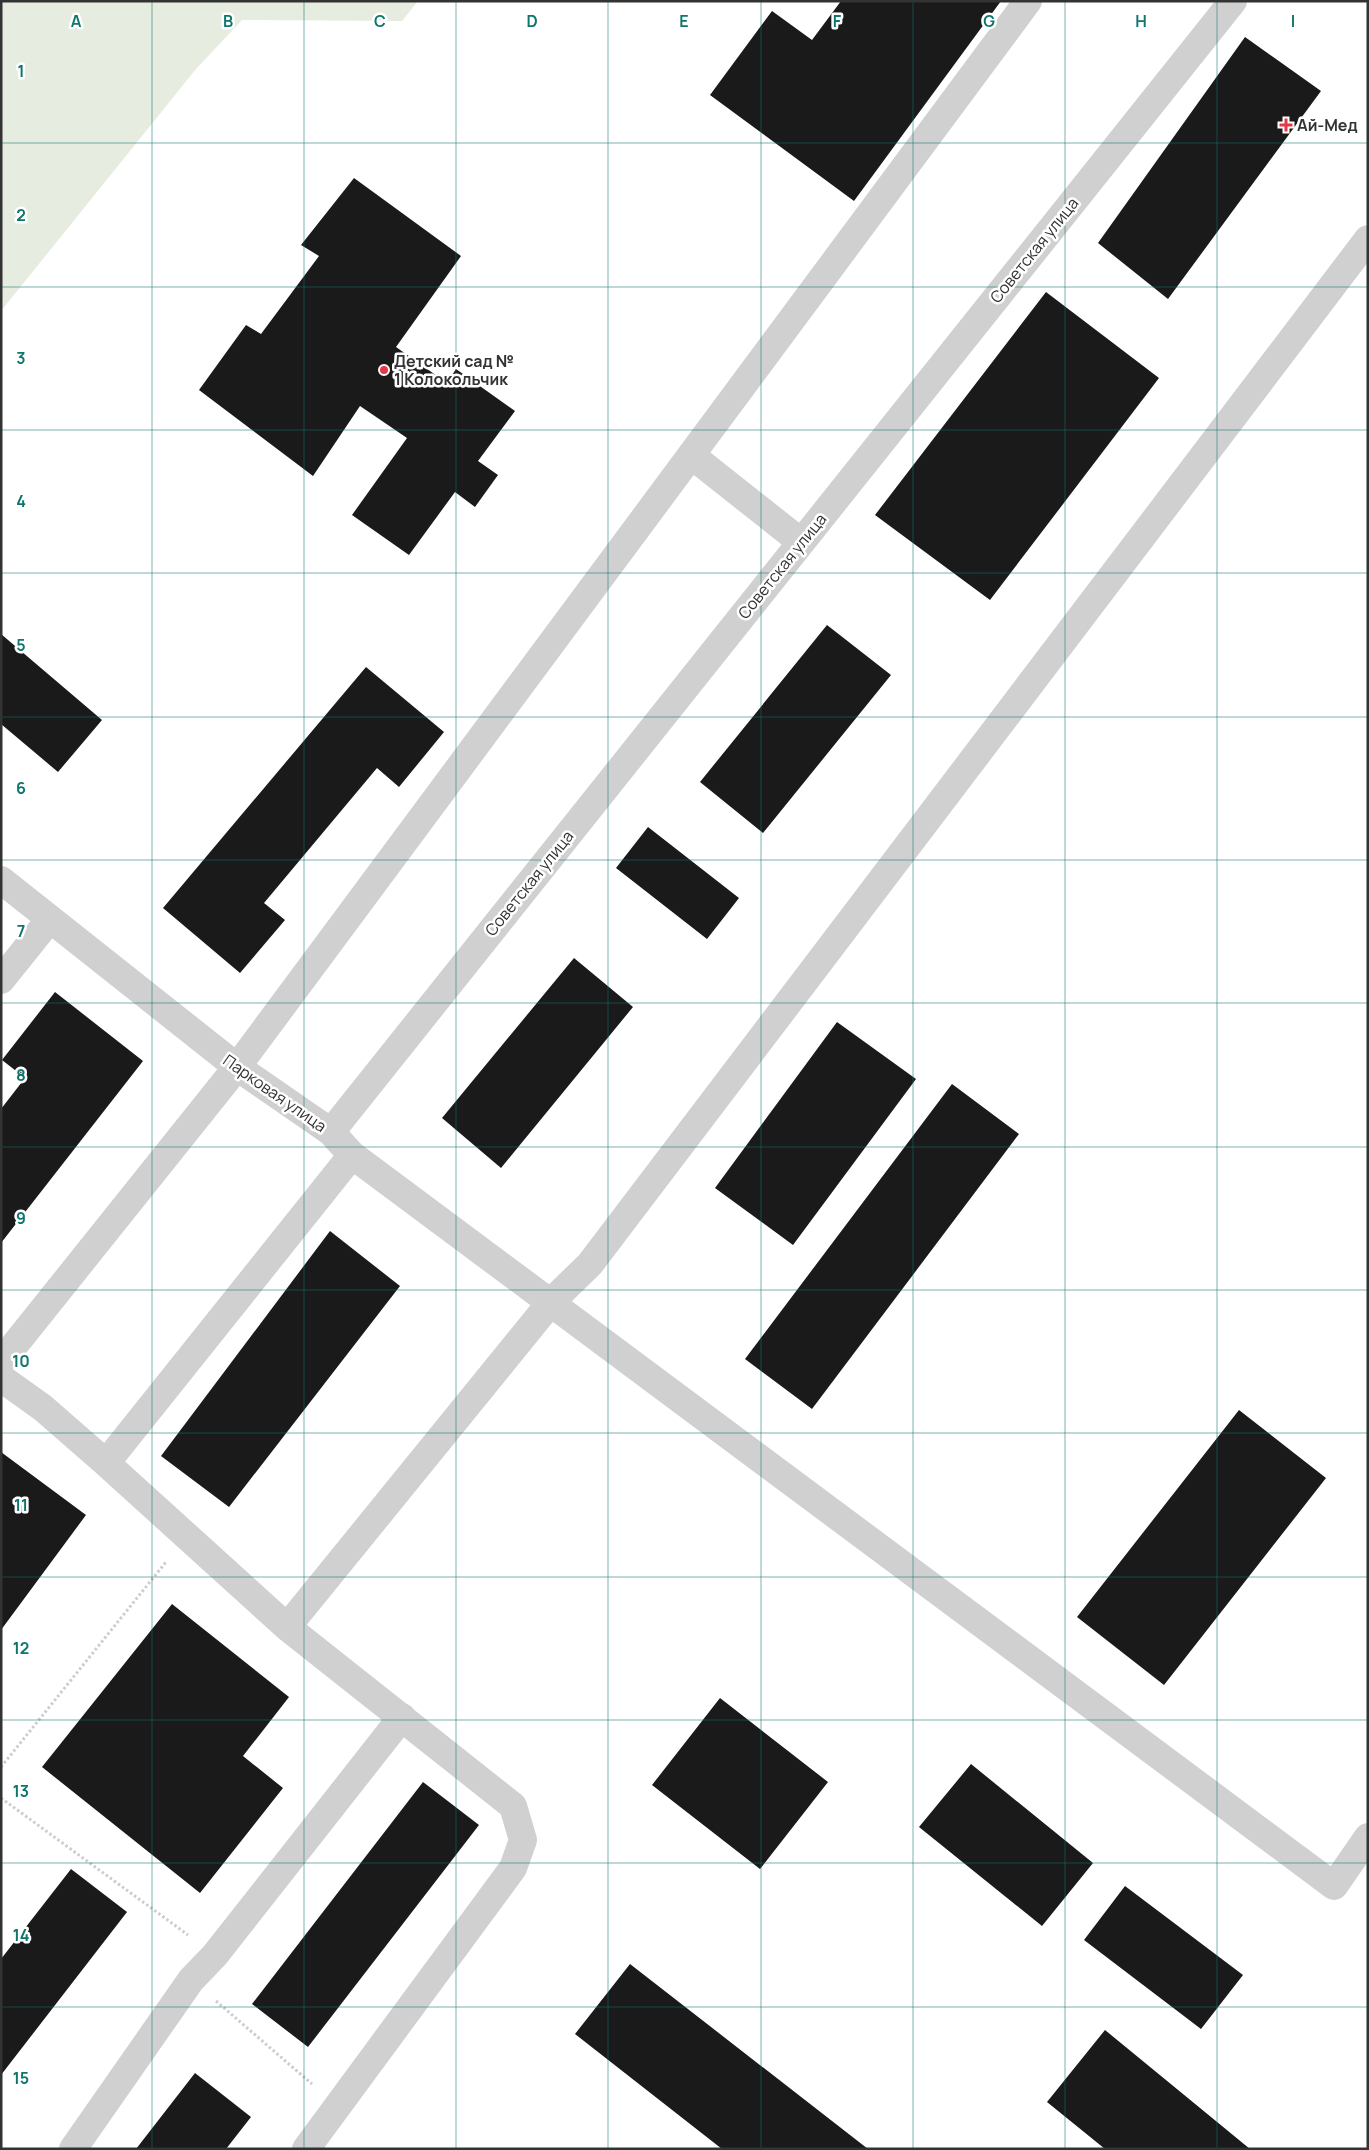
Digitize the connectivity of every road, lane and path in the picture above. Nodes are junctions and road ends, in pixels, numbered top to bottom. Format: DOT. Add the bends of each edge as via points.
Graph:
graph roads {
  1 [pos="1028,1"];
  2 [pos="1233,1"];
  3 [pos="1368,238"];
  4 [pos="692,455"];
  5 [pos="801,542"];
  6 [pos="1,880"];
  7 [pos="50,919"];
  8 [pos="1,980"];
  9 [pos="237,1067"];
  10 [pos="330,1132"];
  11 [pos="352,1155"];
  12 [pos="551,1302"];
  13 [pos="1,1362"];
  14 [pos="1,1378"];
  15 [pos="106,1463"];
  16 [pos="186,1536"];
  17 [pos="287,1627"];
  18 [pos="402,1717"];
  19 [pos="1,1767"];
  20 [pos="1,1798"];
  21 [pos="1368,1837"];
  22 [pos="214,1954"];
  23 [pos="191,1980"];
  24 [pos="337,2106"];
  25 [pos="73,2149"];
  26 [pos="306,2149"];
  1 -- 4 [label="street"];
  2 -- 5 [label="street, Советская улица"];
  3 -- 12 [label="street" via="590,1264"];
  4 -- 5 [label="street"];
  4 -- 9 [label="street"];
  5 -- 10 [label="street, Советская улица"];
  6 -- 7 [label="street, Парковая улица"];
  7 -- 8 [label="street"];
  7 -- 9 [label="street, Парковая улица"];
  9 -- 10 [label="street, Парковая улица"];
  9 -- 13 [label="street"];
  10 -- 11 [label="street, Парковая улица"];
  11 -- 12 [label="street, Парковая улица"];
  11 -- 15 [label="street"];
  12 -- 17 [label="street"];
  12 -- 21 [label="street, Парковая улица" via="1334,1886"];
  14 -- 15 [label="street" via="43,1408"];
  15 -- 16 [label="street"];
  16 -- 17 [label="street"];
  16 -- 19 [label="path"];
  17 -- 18 [label="street"];
  18 -- 22 [label="street"];
  18 -- 24 [label="street" via="513,1806 523,1840 513,1868"];
  20 -- 22 [label="path"];
  22 -- 23 [label="street"];
  23 -- 24 [label="path"];
  23 -- 25 [label="street"];
  24 -- 26 [label="street"];
}
